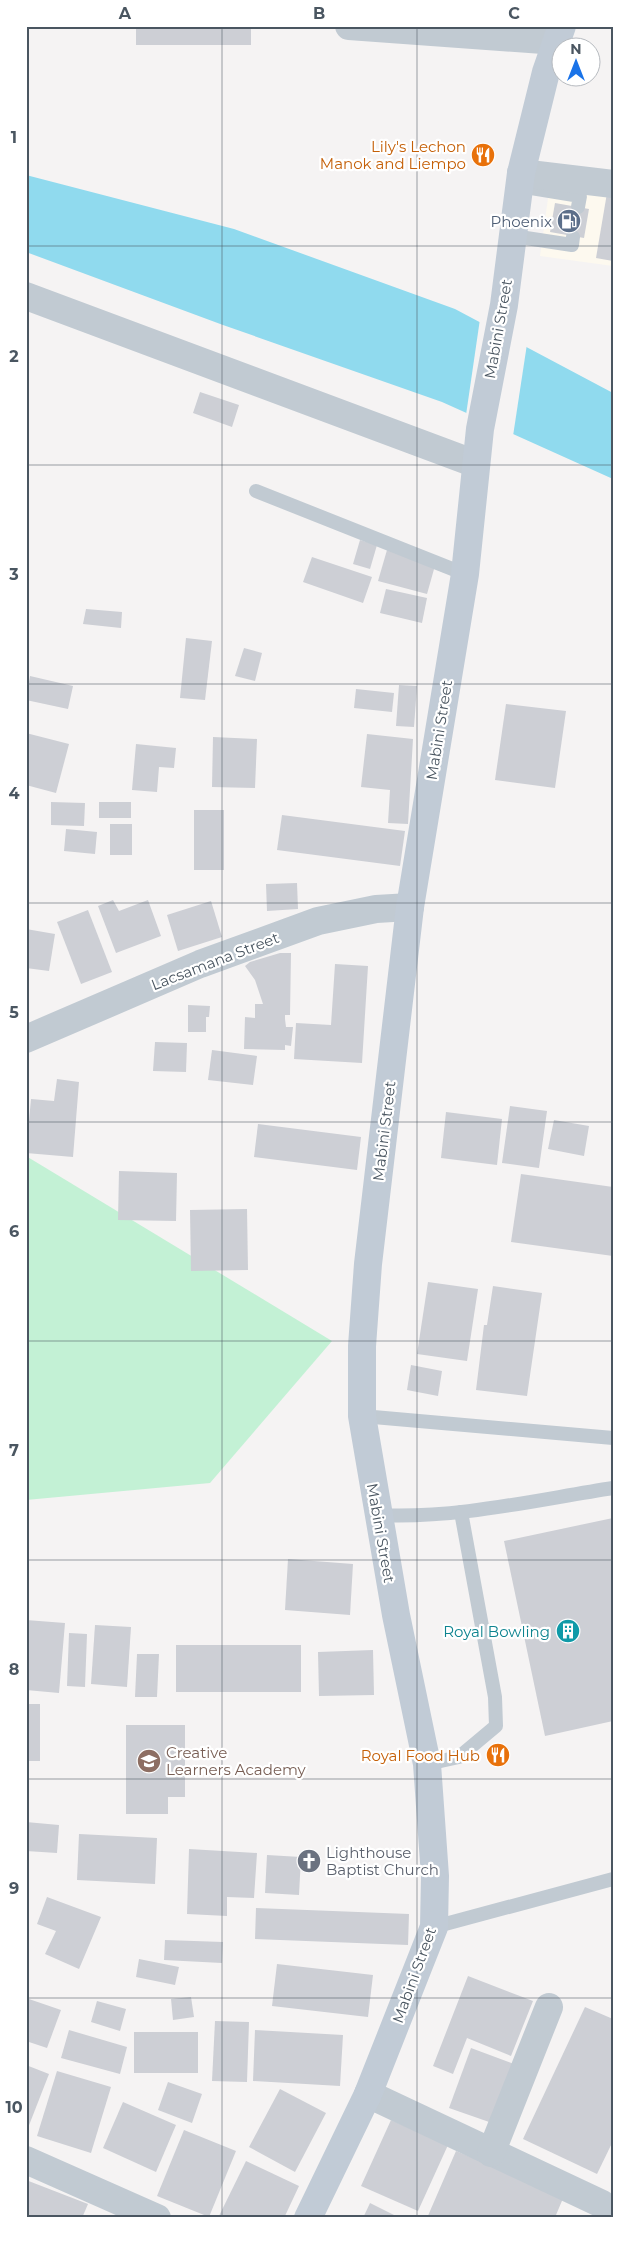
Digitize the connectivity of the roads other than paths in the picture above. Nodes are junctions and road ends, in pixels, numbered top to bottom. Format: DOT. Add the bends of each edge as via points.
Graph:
graph roads {
  1 [pos="349,26"];
  2 [pos="559,34"];
  3 [pos="520,179"];
  4 [pos="613,184"];
  5 [pos="578,207"];
  6 [pos="513,236"];
  7 [pos="573,237"];
  8 [pos="26,296"];
  9 [pos="476,464"];
  10 [pos="256,491"];
  11 [pos="465,574"];
  12 [pos="410,907"];
  13 [pos="26,1039"];
  14 [pos="362,1416"];
  15 [pos="613,1438"];
  16 [pos="613,1488"];
  17 [pos="461,1512"];
  18 [pos="378,1515"];
  19 [pos="427,1764"];
  20 [pos="613,1879"];
  21 [pos="434,1927"];
  22 [pos="549,2007"];
  23 [pos="368,2094"];
  24 [pos="492,2153"];
  25 [pos="26,2160"];
  26 [pos="602,2204"];
  27 [pos="157,2218"];
  28 [pos="308,2218"];
  1 -- 2 [label="street"];
  2 -- 3 [label="main road, Mabini Street" via="546,72"];
  3 -- 4 [label="street"];
  3 -- 5 [label="lane" via="580,196"];
  3 -- 6 [label="main road, Mabini Street"];
  6 -- 7 [label="lane" via="572,244"];
  6 -- 9 [label="main road, Mabini Street"];
  8 -- 9 [label="street"];
  9 -- 11 [label="main road, Mabini Street"];
  10 -- 11 [label="lane"];
  11 -- 12 [label="main road, Mabini Street"];
  12 -- 13 [label="street, Lacsamana Street" via="376,908 318,921 200,964"];
  12 -- 14 [label="main road, Mabini Street" via="368,1264 362,1346"];
  14 -- 15 [label="lane"];
  14 -- 18 [label="main road, Mabini Street"];
  16 -- 17 [label="lane"];
  17 -- 18 [label="lane"];
  17 -- 19 [label="lane" via="495,1697 496,1726 460,1757"];
  18 -- 19 [label="main road, Mabini Street"];
  19 -- 21 [label="main road, Mabini Street" via="435,1876"];
  20 -- 21 [label="lane"];
  21 -- 23 [label="main road, Mabini Street"];
  22 -- 24 [label="street"];
  23 -- 24 [label="street"];
  23 -- 28 [label="main road, Mabini Street"];
  24 -- 26 [label="street"];
  25 -- 27 [label="street"];
}
